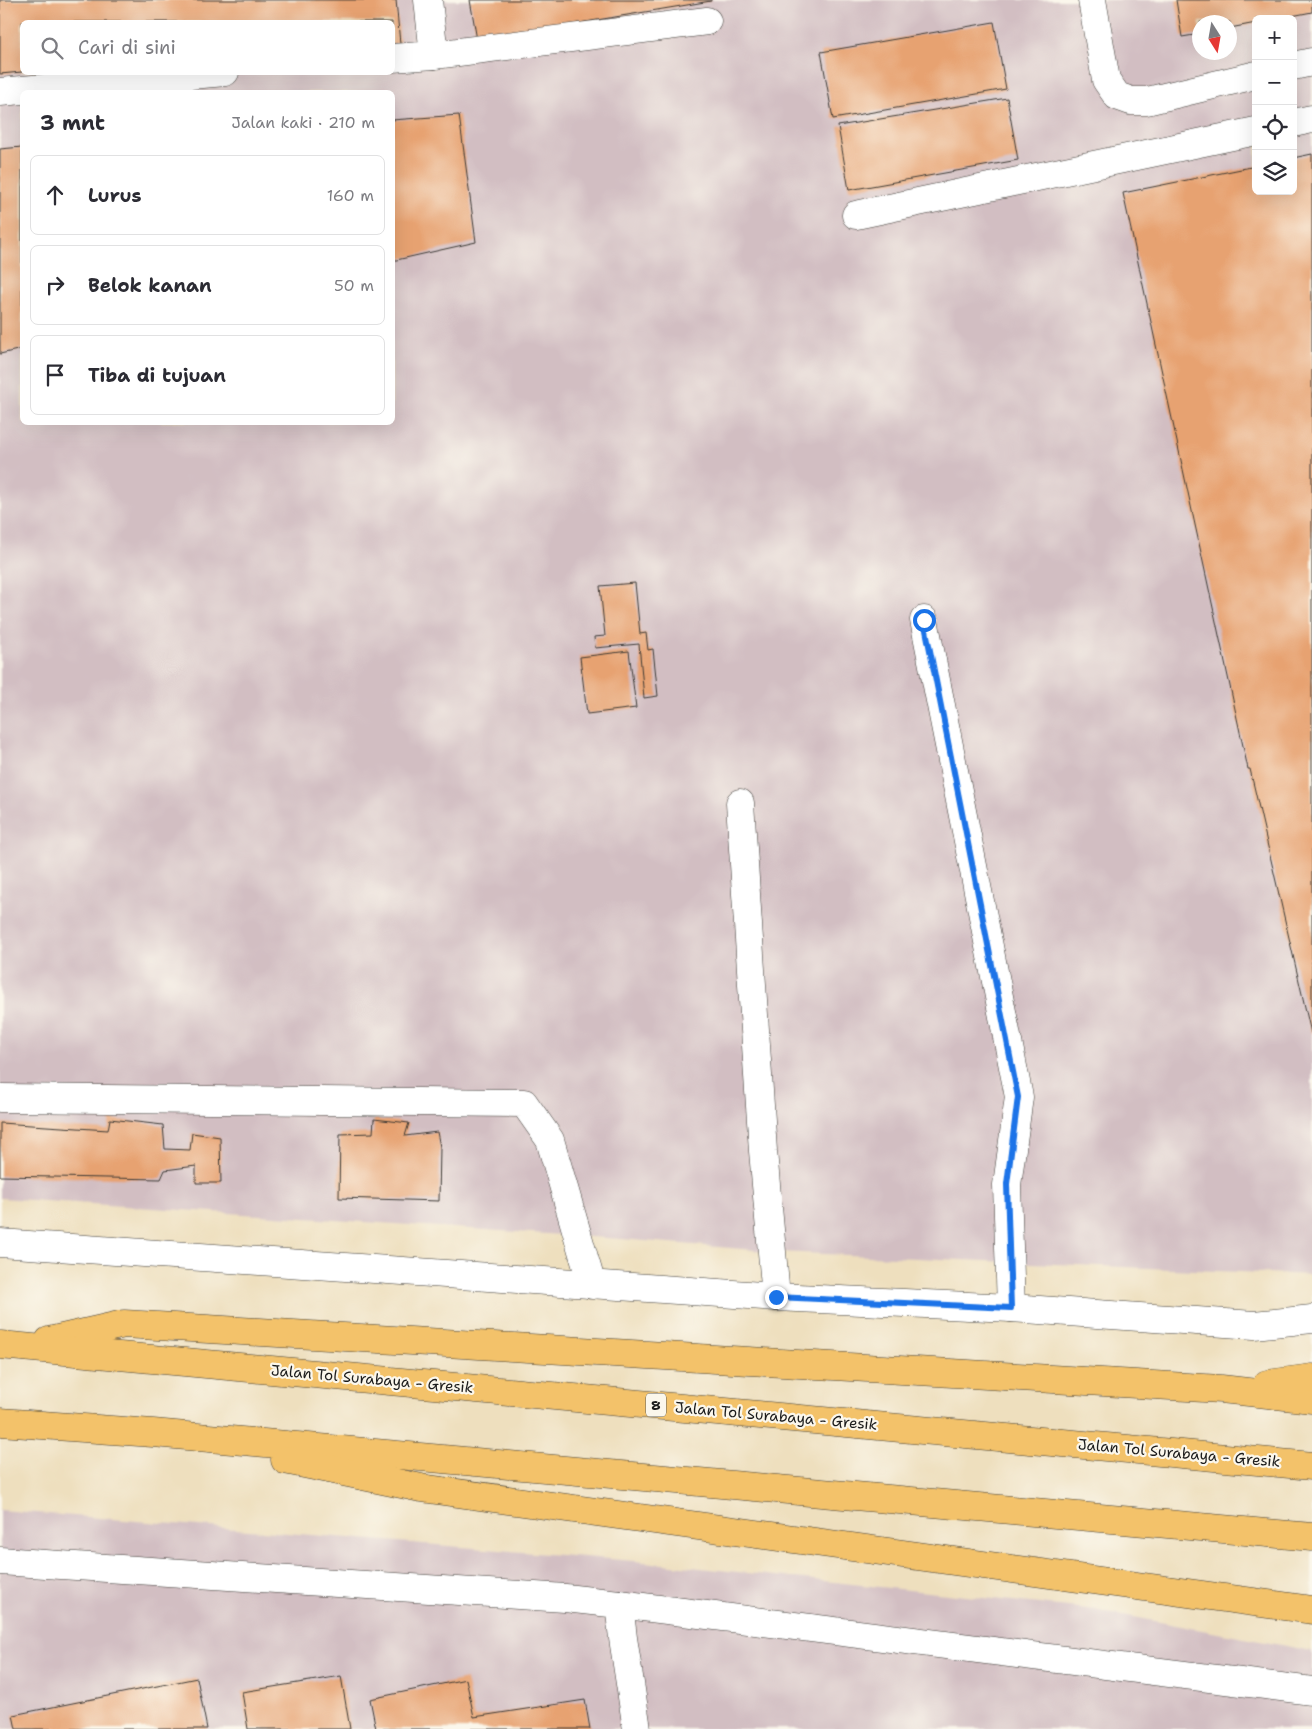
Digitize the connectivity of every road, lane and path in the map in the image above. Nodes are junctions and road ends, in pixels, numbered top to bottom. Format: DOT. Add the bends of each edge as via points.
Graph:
graph roads {
  1 [pos="428,0"];
  2 [pos="1092,0"];
  3 [pos="707,21"];
  4 [pos="434,55"];
  5 [pos="395,58"];
  6 [pos="1312,62"];
  7 [pos="1297,65"];
  8 [pos="191,75"];
  9 [pos="1252,76"];
  10 [pos="20,90"];
  11 [pos="22,90"];
  12 [pos="0,92"];
  13 [pos="1312,119"];
  14 [pos="1297,122"];
  15 [pos="1252,131"];
  16 [pos="856,215"];
  17 [pos="924,620"];
  18 [pos="740,803"];
  19 [pos="0,1098"];
  20 [pos="0,1243"];
  21 [pos="592,1285"];
  22 [pos="776,1297"];
  23 [pos="1011,1308"];
  24 [pos="1312,1319"];
  25 [pos="12,1346"];
  26 [pos="1312,1378"];
  27 [pos="1221,1389"];
  28 [pos="1312,1399"];
  29 [pos="0,1422"];
  30 [pos="153,1433"];
  31 [pos="1312,1466"];
  32 [pos="1312,1538"];
  33 [pos="0,1560"];
  34 [pos="619,1604"];
  35 [pos="1312,1610"];
  36 [pos="1312,1691"];
  37 [pos="637,1729"];
  1 -- 4 [label="street"];
  2 -- 9 [label="street" via="1106,80 1117,96 1131,101 1147,101"];
  3 -- 4 [label="street"];
  4 -- 5 [label="street"];
  6 -- 7 [label="street"];
  8 -- 11 [label="street"];
  10 -- 12 [label="street"];
  13 -- 14 [label="street"];
  15 -- 16 [label="street"];
  17 -- 23 [label="street" via="1018,1097 1007,1184"];
  18 -- 22 [label="street"];
  19 -- 21 [label="street" via="524,1103 550,1140"];
  20 -- 21 [label="street"];
  21 -- 22 [label="street"];
  22 -- 23 [label="street"];
  23 -- 24 [label="street" via="1254,1325"];
  25 -- 27 [label="highway" via="124,1324"];
  25 -- 31 [label="highway, Jalan Tol Surabaya - Gresik / 8"];
  26 -- 27 [label="highway"];
  27 -- 28 [label="highway"];
  29 -- 30 [label="highway"];
  30 -- 32 [label="highway"];
  30 -- 35 [label="highway" via="421,1488"];
  33 -- 34 [label="street"];
  34 -- 36 [label="street"];
  34 -- 37 [label="street"];
}
